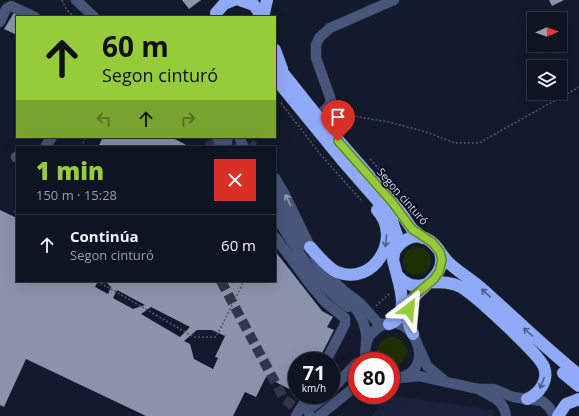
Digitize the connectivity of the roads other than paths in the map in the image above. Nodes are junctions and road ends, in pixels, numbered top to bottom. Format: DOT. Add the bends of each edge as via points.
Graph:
graph roads {
  1 [pos="76,0"];
  2 [pos="217,0"];
  3 [pos="239,0"];
  4 [pos="269,0"];
  5 [pos="394,0"];
  6 [pos="215,15"];
  7 [pos="33,16"];
  8 [pos="93,16"];
  9 [pos="261,16"];
  10 [pos="262,16"];
  11 [pos="271,16"];
  12 [pos="0,22"];
  13 [pos="276,56"];
  14 [pos="276,66"];
  15 [pos="280,78"];
  16 [pos="318,117"];
  17 [pos="342,160"];
  18 [pos="276,180"];
  19 [pos="276,198"];
  20 [pos="276,217"];
  21 [pos="294,229"];
  22 [pos="276,238"];
  23 [pos="423,238"];
  24 [pos="310,248"];
  25 [pos="396,249"];
  26 [pos="440,252"];
  27 [pos="397,275"];
  28 [pos="429,283"];
  29 [pos="357,311"];
  30 [pos="388,324"];
  31 [pos="413,334"];
  32 [pos="521,340"];
  33 [pos="419,346"];
  34 [pos="331,352"];
  35 [pos="364,352"];
  36 [pos="366,352"];
  37 [pos="348,372"];
  38 [pos="579,375"];
  39 [pos="400,377"];
  40 [pos="400,378"];
  41 [pos="340,381"];
  42 [pos="448,382"];
  43 [pos="348,385"];
  44 [pos="579,386"];
  45 [pos="478,388"];
  46 [pos="340,397"];
  47 [pos="526,399"];
  48 [pos="579,399"];
  49 [pos="333,404"];
  50 [pos="310,405"];
  51 [pos="296,416"];
  52 [pos="319,416"];
  53 [pos="506,416"];
  54 [pos="556,416"];
  1 -- 8 [label="street"];
  2 -- 6 [label="highway"];
  3 -- 6 [label="highway" via="224,4"];
  3 -- 9 [label="highway" via="257,8"];
  4 -- 10 [label="highway"];
  4 -- 11 [label="highway"];
  5 -- 16 [label="street" via="330,28 320,38 316,45 316,58 331,98 329,106"];
  7 -- 12 [label="street" via="11,6 6,9"];
  13 -- 15 [label="highway"];
  14 -- 15 [label="highway"];
  15 -- 16 [label="highway, Segon cinturó"];
  15 -- 17 [label="highway" via="299,108"];
  16 -- 23 [label="highway, Segon cinturó" via="392,202 412,229"];
  17 -- 24 [label="highway, one-way" via="360,192 383,217 387,235 384,252 367,271 347,274 328,266"];
  17 -- 25 [label="highway" via="390,215 397,232"];
  24 -- 18 [label="street, one-way"];
  19 -- 21 [label="street"];
  20 -- 29 [label="street" via="304,261 322,283 336,298"];
  21 -- 24 [label="street"];
  21 -- 29 [label="street" via="313,264 332,288 348,300"];
  22 -- 34 [label="street" via="321,297 345,318 345,324"];
  23 -- 25 [label="highway" via="408,239"];
  23 -- 26 [label="highway" via="433,243"];
  24 -- 30 [label="street" via="327,275 378,323"];
  25 -- 27 [label="highway" via="393,264"];
  26 -- 28 [label="highway" via="440,268"];
  38 -- 26 [label="highway, one-way" via="448,262"];
  27 -- 28 [label="highway" via="410,285"];
  27 -- 30 [label="highway" via="402,296 399,315 396,321"];
  28 -- 31 [label="highway" via="415,295 410,305 409,322"];
  28 -- 32 [label="highway" via="451,283 460,286"];
  29 -- 35 [label="street" via="364,324"];
  30 -- 31 [label="street" via="402,326"];
  30 -- 36 [label="street" via="376,329"];
  31 -- 33 [label="street"];
  32 -- 44 [label="highway"];
  32 -- 47 [label="highway, one-way" via="542,364 545,373 540,389"];
  33 -- 39 [label="street" via="420,355 416,364 408,374"];
  33 -- 42 [label="street" via="427,366"];
  37 -- 41 [label="street"];
  40 -- 42 [label="street" via="419,376"];
  42 -- 45 [label="street"];
  43 -- 46 [label="street"];
  45 -- 47 [label="street" via="494,389"];
  45 -- 53 [label="street" via="497,399"];
  47 -- 53 [label="street" via="512,406"];
  47 -- 54 [label="street" via="542,401"];
  48 -- 54 [label="highway" via="566,404"];
  49 -- 52 [label="street"];
  50 -- 51 [label="street" via="300,406"];
}
